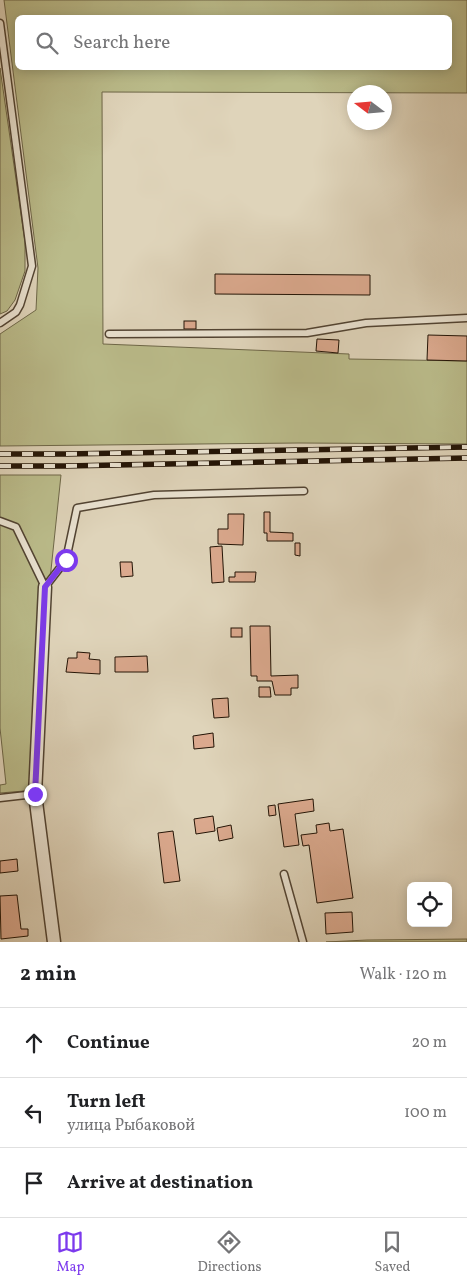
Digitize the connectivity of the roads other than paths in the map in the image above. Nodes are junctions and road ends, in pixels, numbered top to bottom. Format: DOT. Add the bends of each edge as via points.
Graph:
graph roads {
  1 [pos="0,23"];
  2 [pos="467,318"];
  3 [pos="0,323"];
  4 [pos="109,334"];
  5 [pos="304,491"];
  6 [pos="0,521"];
  7 [pos="45,587"];
  8 [pos="35,794"];
  9 [pos="0,798"];
  10 [pos="284,874"];
  11 [pos="54,942"];
  12 [pos="303,942"];
  1 -- 3 [label="lane" via="32,266 20,305 16,312"];
  2 -- 4 [label="lane" via="366,323 307,333"];
  5 -- 7 [label="lane" via="154,495 76,508 66,560"];
  6 -- 7 [label="lane" via="16,527"];
  7 -- 8 [label="street"];
  8 -- 9 [label="lane"];
  8 -- 11 [label="street"];
  10 -- 12 [label="lane"];
}
